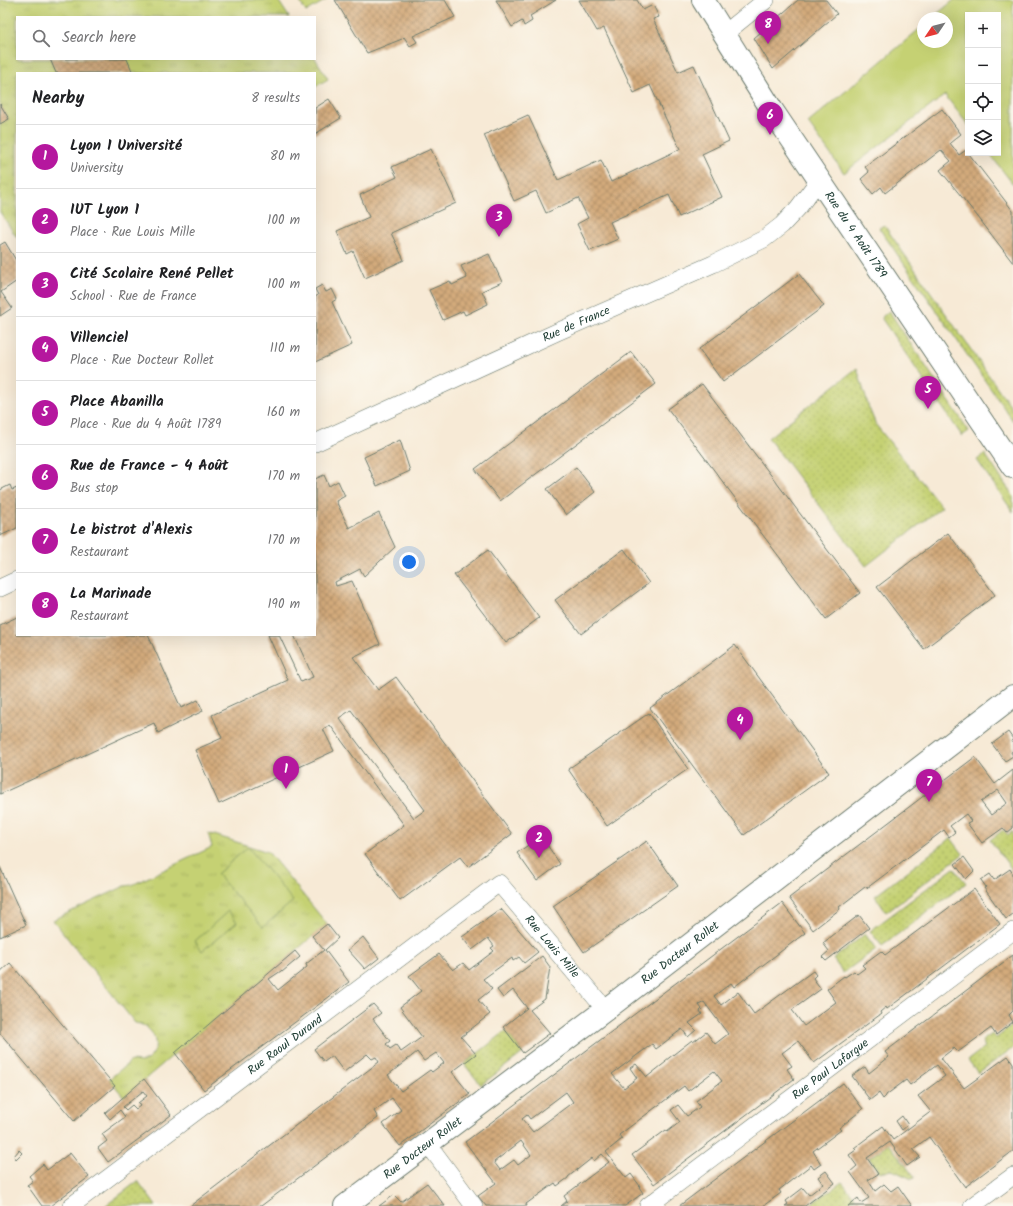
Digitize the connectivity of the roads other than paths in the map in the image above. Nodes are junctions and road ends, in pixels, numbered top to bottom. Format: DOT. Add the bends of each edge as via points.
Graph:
graph roads {
  1 [pos="703,0"];
  2 [pos="766,0"];
  3 [pos="724,34"];
  4 [pos="819,180"];
  5 [pos="316,443"];
  6 [pos="1013,467"];
  7 [pos="16,580"];
  8 [pos="0,588"];
  9 [pos="1013,696"];
  10 [pos="499,883"];
  11 [pos="1013,931"];
  12 [pos="605,1009"];
  13 [pos="428,1144"];
  14 [pos="1013,1176"];
  15 [pos="71,1206"];
  16 [pos="345,1206"];
  17 [pos="474,1206"];
  18 [pos="648,1206"];
  19 [pos="972,1206"];
  1 -- 3 [label="street, Rue du 4 Août 1789"];
  2 -- 3 [label="street"];
  3 -- 4 [label="street, Rue du 4 Août 1789"];
  4 -- 5 [label="street, Rue de France" via="798,208 764,239"];
  4 -- 6 [label="street, Rue du 4 Août 1789"];
  7 -- 8 [label="street"];
  9 -- 12 [label="street, Rue Docteur Rollet"];
  10 -- 12 [label="street, Rue Louis Mille"];
  10 -- 15 [label="street, Rue Raoul Durand"];
  11 -- 18 [label="street, Rue Paul Lafargue"];
  12 -- 13 [label="street, Rue Docteur Rollet"];
  13 -- 16 [label="street, Rue Docteur Rollet"];
  13 -- 17 [label="street"];
  14 -- 19 [label="street"];
}
